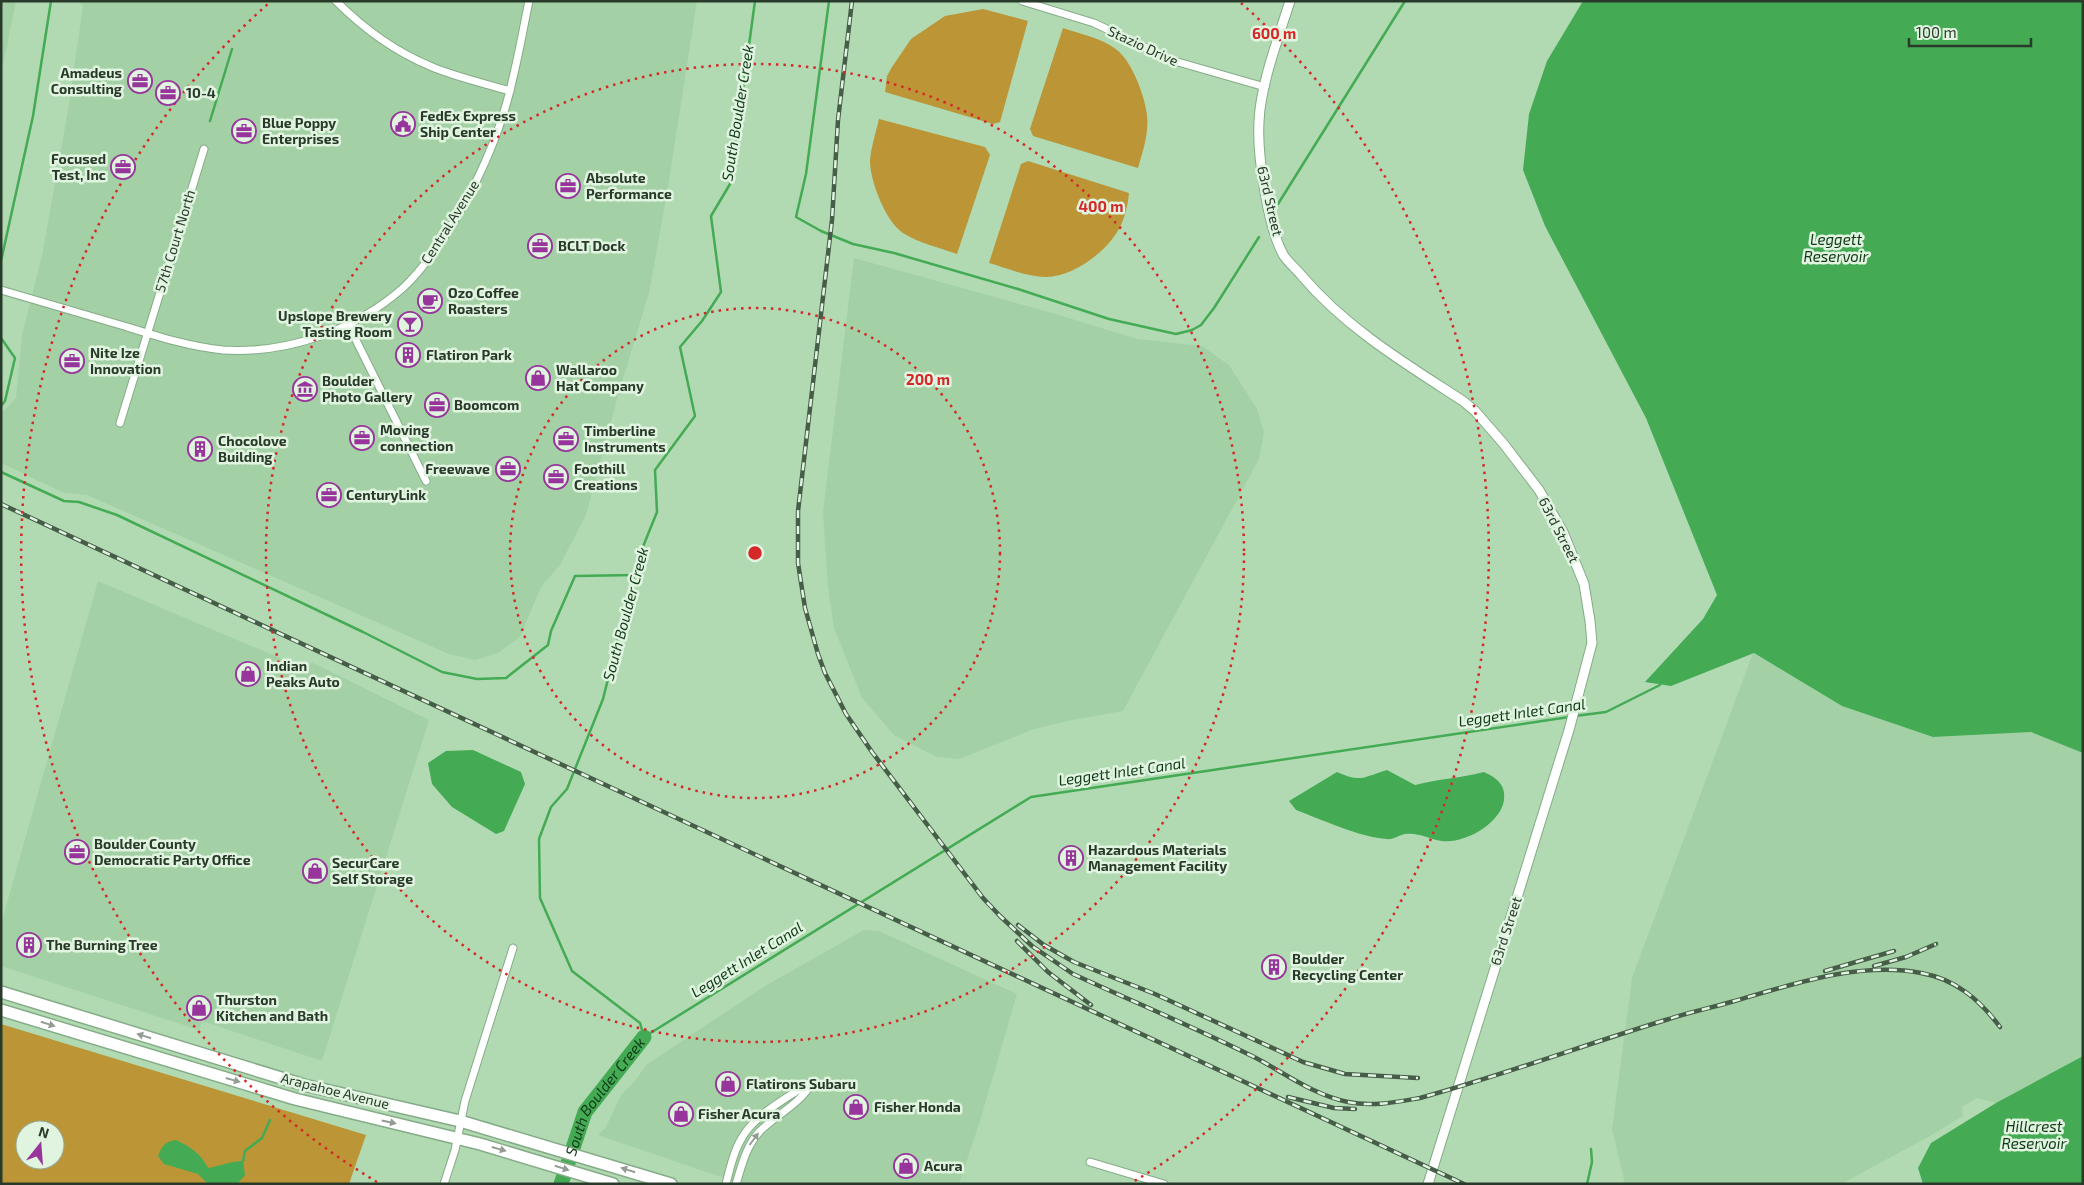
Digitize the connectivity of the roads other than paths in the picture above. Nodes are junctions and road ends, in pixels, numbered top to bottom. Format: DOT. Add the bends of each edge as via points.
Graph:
graph roads {
  1 [pos="336,1"];
  2 [pos="529,1"];
  3 [pos="1022,1"];
  4 [pos="1290,1"];
  5 [pos="1265,87"];
  6 [pos="510,91"];
  7 [pos="204,149"];
  8 [pos="1,290"];
  9 [pos="348,324"];
  10 [pos="147,333"];
  11 [pos="120,423"];
  12 [pos="426,481"];
  13 [pos="513,948"];
  14 [pos="1,992"];
  15 [pos="1,1010"];
  16 [pos="460,1121"];
  17 [pos="457,1138"];
  18 [pos="1090,1162"];
  19 [pos="444,1184"];
  20 [pos="613,1184"];
  21 [pos="671,1184"];
  22 [pos="726,1184"];
  23 [pos="736,1184"];
  24 [pos="1164,1184"];
  25 [pos="1428,1184"];
  1 -- 6 [label="street" via="375,36 402,53 431,67"];
  2 -- 6 [label="street, Central Avenue"];
  3 -- 5 [label="street, Stazio Drive" via="1094,23 1171,60"];
  4 -- 5 [label="street, 63rd Street"];
  5 -- 25 [label="street, 63rd Street" via="1259,122 1261,166 1273,227 1284,255 1314,290 1358,330 1475,411 1500,440 1539,490 1563,532 1584,584 1590,621 1591,653 1569,730"];
  6 -- 9 [label="street, Central Avenue" via="483,170 430,258 382,306"];
  7 -- 10 [label="street, 57th Court North"];
  8 -- 10 [label="street, Central Avenue"];
  9 -- 10 [label="street, Central Avenue" via="322,336 256,350 223,350 184,344"];
  9 -- 12 [label="street"];
  10 -- 11 [label="street, 57th Court North"];
  13 -- 16 [label="street"];
  16 -- 14 [label="main road, Arapahoe Avenue, one-way" via="297,1082"];
  15 -- 17 [label="main road, Arapahoe Avenue, one-way" via="320,1106"];
  16 -- 17 [label="street"];
  21 -- 16 [label="main road, Arapahoe Avenue, one-way"];
  17 -- 19 [label="street"];
  17 -- 20 [label="main road, Arapahoe Avenue, one-way"];
  18 -- 24 [label="street"];
  23 -- 22 [label="street, one-way" via="750,1144 761,1130 798,1101 813,1081 749,1128 738,1145"];
}
